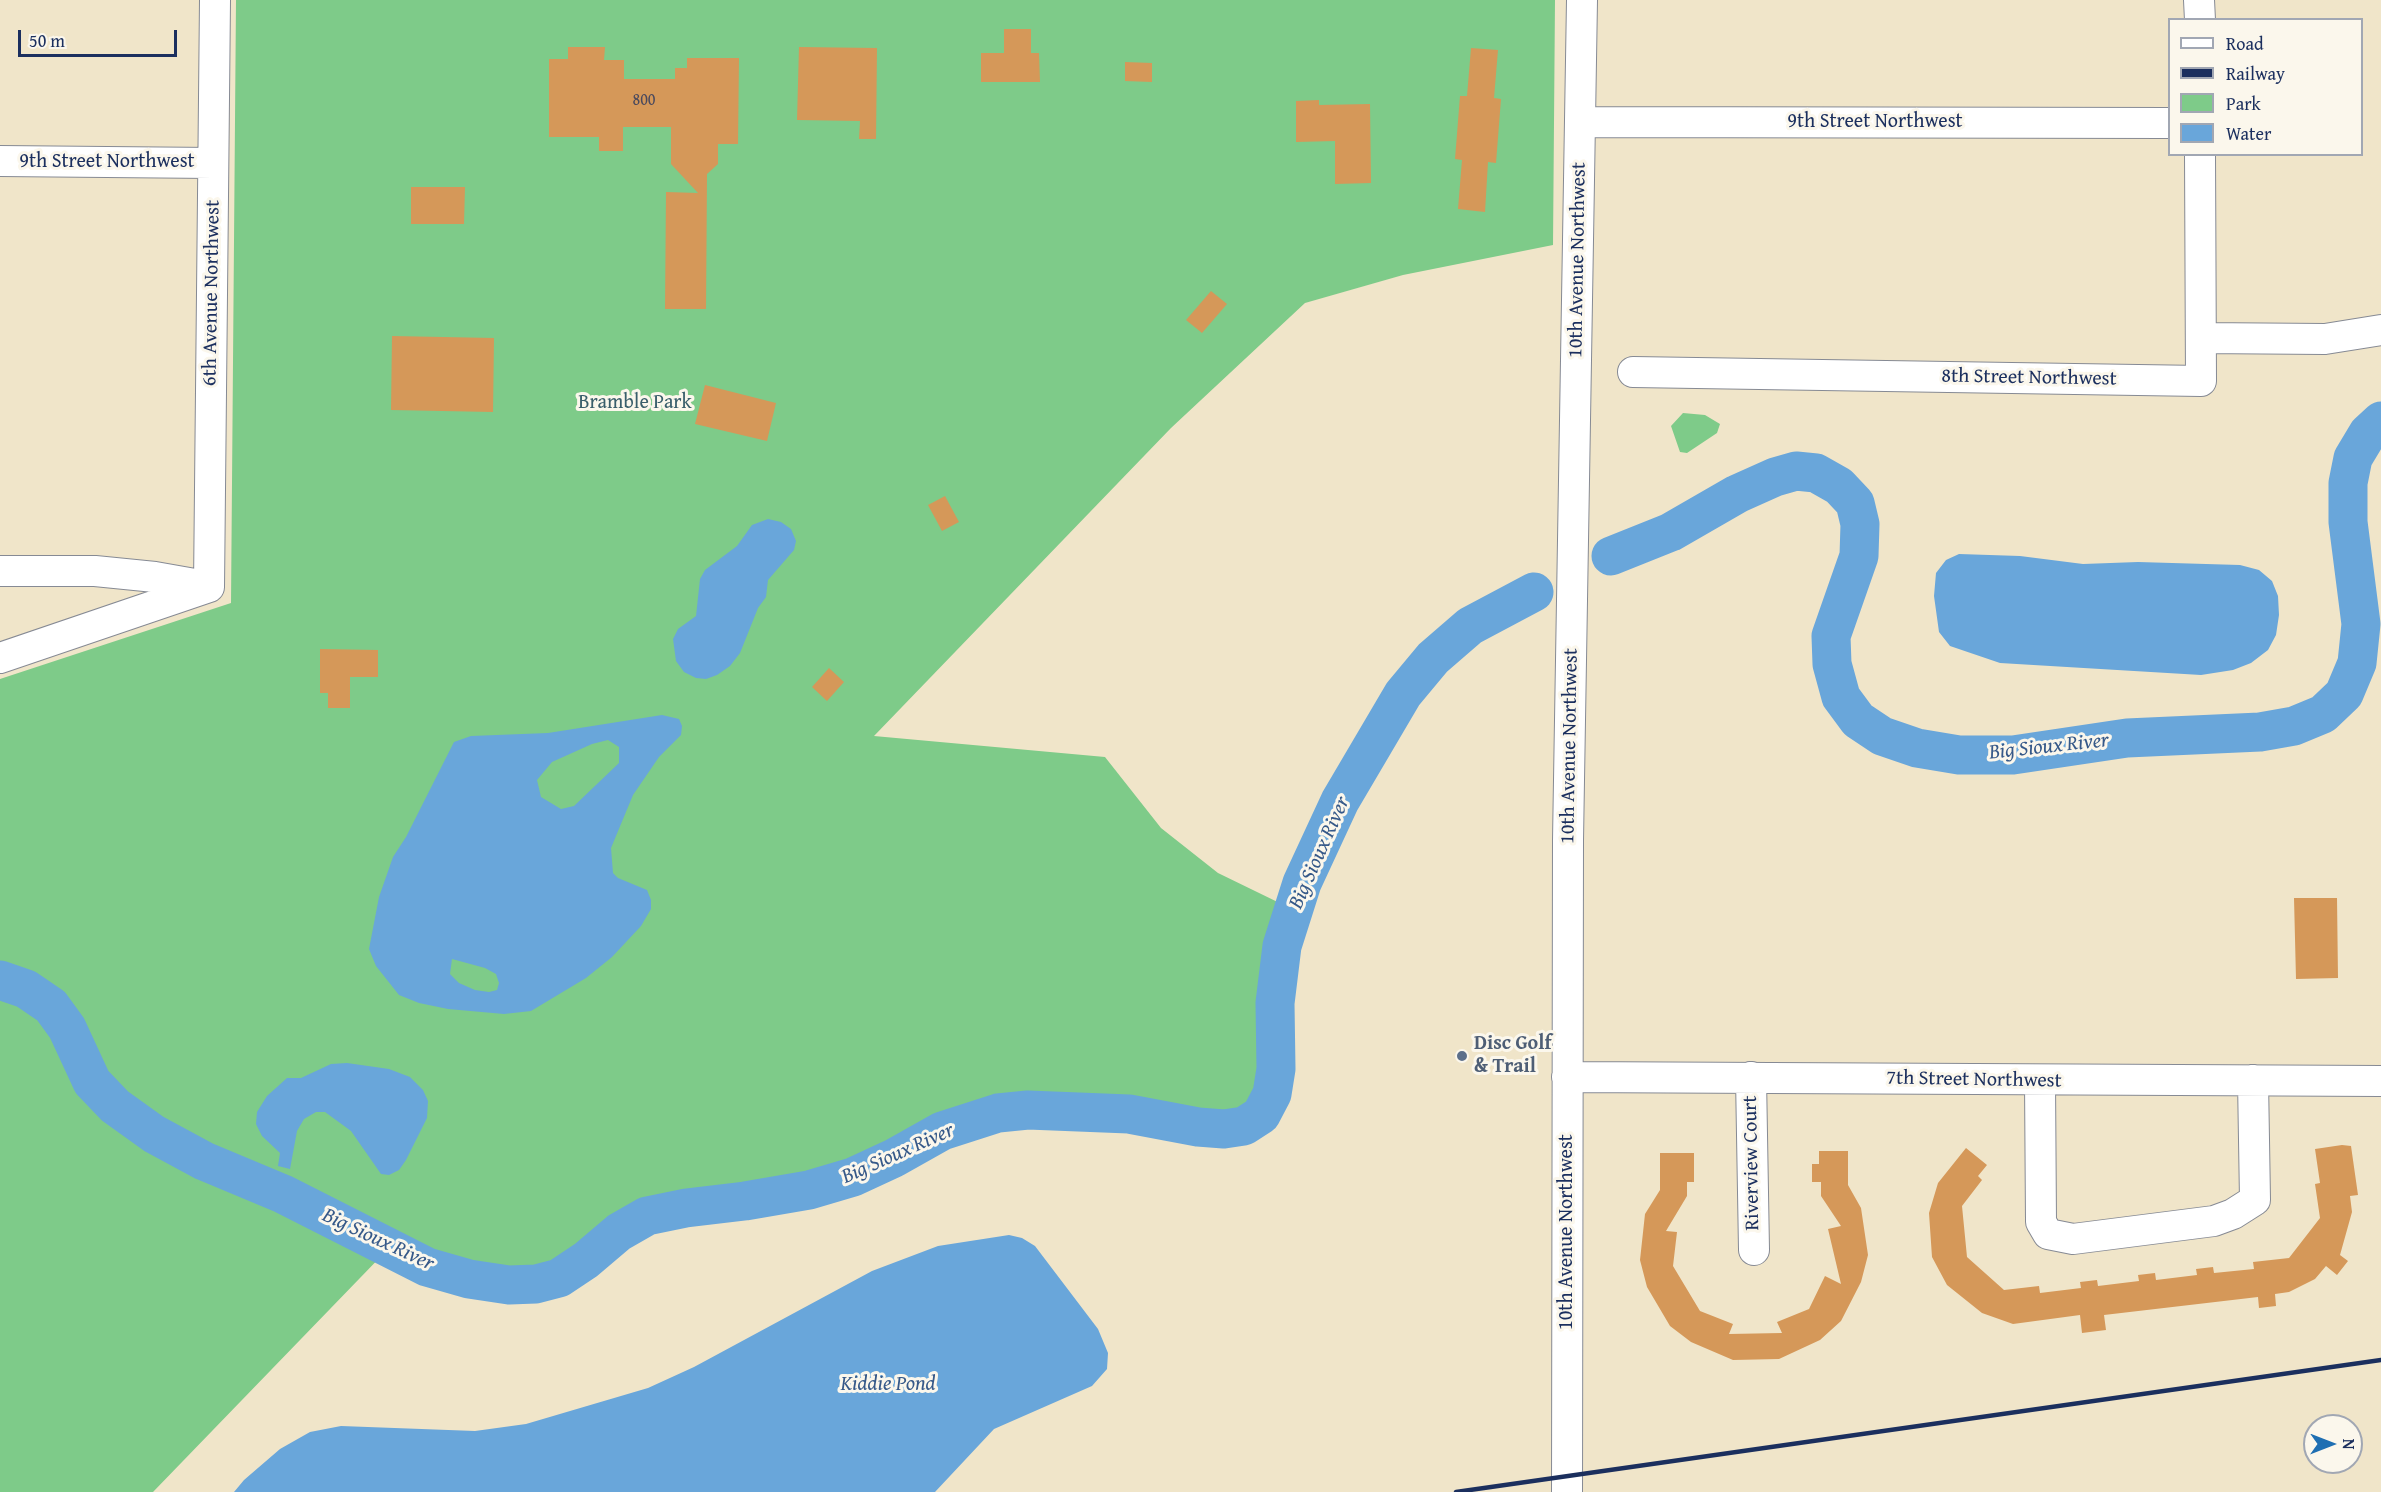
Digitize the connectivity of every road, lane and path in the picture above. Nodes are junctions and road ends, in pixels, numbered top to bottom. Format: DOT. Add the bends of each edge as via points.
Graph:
graph roads {
  1 [pos="215,0"];
  2 [pos="1582,0"];
  3 [pos="2199,0"];
  4 [pos="2200,18"];
  5 [pos="1580,122"];
  6 [pos="2168,123"];
  7 [pos="2200,156"];
  8 [pos="0,161"];
  9 [pos="213,163"];
  10 [pos="2381,330"];
  11 [pos="2201,338"];
  12 [pos="1633,372"];
  13 [pos="0,571"];
  14 [pos="209,587"];
  15 [pos="0,658"];
  16 [pos="1567,1077"];
  17 [pos="1751,1077"];
  18 [pos="2253,1080"];
  19 [pos="2040,1081"];
  20 [pos="2381,1081"];
  21 [pos="1754,1250"];
  22 [pos="1567,1492"];
  1 -- 9 [label="street, 6th Avenue Northwest"];
  2 -- 5 [label="street, 10th Avenue Northwest"];
  3 -- 4 [label="street"];
  5 -- 6 [label="street, 9th Street Northwest"];
  5 -- 16 [label="street, 10th Avenue Northwest"];
  7 -- 11 [label="street"];
  8 -- 9 [label="street, 9th Street Northwest"];
  9 -- 14 [label="street, 6th Avenue Northwest"];
  10 -- 11 [label="street" via="2325,339"];
  11 -- 12 [label="street, 8th Street Northwest" via="2201,381"];
  13 -- 14 [label="street" via="95,571"];
  14 -- 15 [label="street"];
  16 -- 17 [label="street, 7th Street Northwest"];
  16 -- 22 [label="street, 10th Avenue Northwest"];
  17 -- 19 [label="street, 7th Street Northwest"];
  17 -- 21 [label="street, Riverview Court"];
  18 -- 19 [label="street, 7th Street Northwest"];
  18 -- 19 [label="street" via="2255,1200 2214,1221 2073,1239 2049,1234 2041,1222"];
  18 -- 20 [label="street, 7th Street Northwest"];
}
